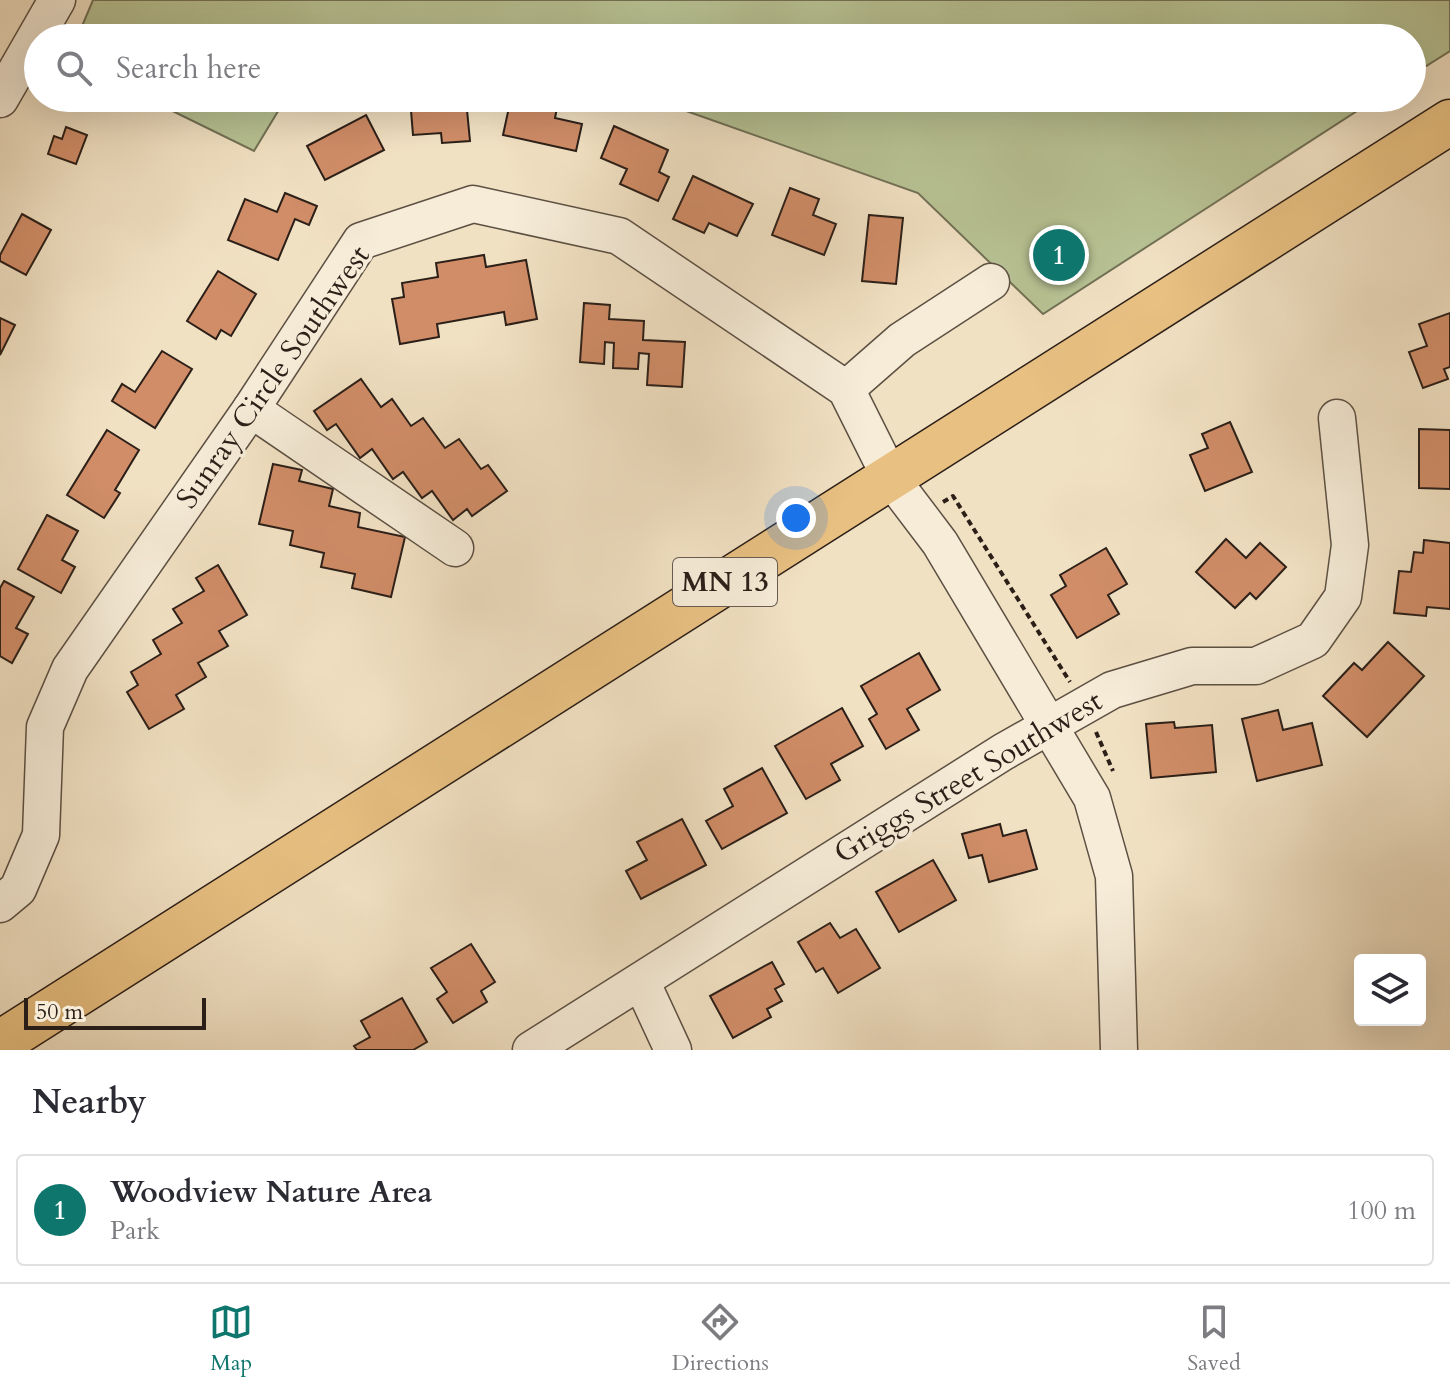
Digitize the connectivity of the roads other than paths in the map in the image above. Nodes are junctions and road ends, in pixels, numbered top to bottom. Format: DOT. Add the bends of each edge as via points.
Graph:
graph roads {
  1 [pos="57,0"];
  2 [pos="43,24"];
  3 [pos="24,57"];
  4 [pos="0,99"];
  5 [pos="1450,122"];
  6 [pos="991,282"];
  7 [pos="846,389"];
  8 [pos="251,409"];
  9 [pos="1337,418"];
  10 [pos="890,477"];
  11 [pos="455,548"];
  12 [pos="1048,726"];
  13 [pos="0,904"];
  14 [pos="641,981"];
  15 [pos="0,1043"];
  16 [pos="531,1050"];
  17 [pos="673,1050"];
  18 [pos="1119,1050"];
  1 -- 2 [label="street"];
  3 -- 4 [label="street"];
  5 -- 10 [label="main road, MN 13"];
  6 -- 7 [label="street" via="902,340"];
  7 -- 8 [label="street, Sunray Circle Southwest" via="619,236 473,204 361,241"];
  7 -- 10 [label="street, Sunray Circle Southwest"];
  8 -- 11 [label="street"];
  8 -- 13 [label="street, Sunray Circle Southwest" via="70,669 45,727 41,835 18,889"];
  9 -- 12 [label="street, Griggs Street Southwest" via="1350,545 1343,597 1313,640 1256,666 1192,666 1112,690"];
  10 -- 12 [label="street, Sunray Circle Southwest" via="940,543"];
  10 -- 15 [label="main road, MN 13"];
  12 -- 14 [label="street, Griggs Street Southwest"];
  12 -- 18 [label="street, Sunray Circle Southwest" via="1092,798 1114,876"];
  14 -- 16 [label="street, Griggs Street Southwest"];
  14 -- 17 [label="street"];
}
